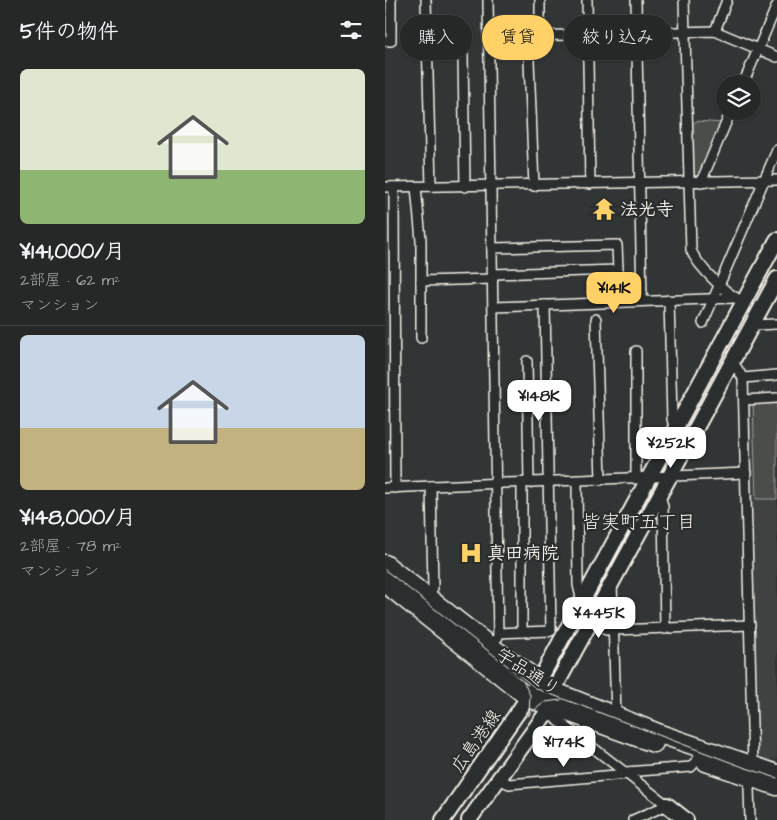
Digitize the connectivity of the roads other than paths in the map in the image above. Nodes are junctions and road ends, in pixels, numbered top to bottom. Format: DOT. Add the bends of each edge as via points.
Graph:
graph roads {
  1 [pos="391,0"];
  2 [pos="426,0"];
  3 [pos="489,0"];
  4 [pos="540,0"];
  5 [pos="587,0"];
  6 [pos="636,0"];
  7 [pos="684,0"];
  8 [pos="727,0"];
  9 [pos="777,5"];
  10 [pos="489,15"];
  11 [pos="540,15"];
  12 [pos="587,15"];
  13 [pos="636,15"];
  14 [pos="685,30"];
  15 [pos="672,31"];
  16 [pos="715,31"];
  17 [pos="385,41"];
  18 [pos="758,49"];
  19 [pos="777,57"];
  20 [pos="463,60"];
  21 [pos="490,60"];
  22 [pos="529,60"];
  23 [pos="588,60"];
  24 [pos="637,60"];
  25 [pos="747,75"];
  26 [pos="727,120"];
  27 [pos="777,150"];
  28 [pos="764,180"];
  29 [pos="777,180"];
  30 [pos="690,182"];
  31 [pos="701,182"];
  32 [pos="590,184"];
  33 [pos="639,184"];
  34 [pos="416,186"];
  35 [pos="431,186"];
  36 [pos="465,186"];
  37 [pos="533,186"];
  38 [pos="389,187"];
  39 [pos="493,187"];
  40 [pos="777,240"];
  41 [pos="492,248"];
  42 [pos="493,276"];
  43 [pos="777,279"];
  44 [pos="421,281"];
  45 [pos="719,283"];
  46 [pos="773,295"];
  47 [pos="713,299"];
  48 [pos="669,300"];
  49 [pos="739,300"];
  50 [pos="642,301"];
  51 [pos="545,305"];
  52 [pos="494,307"];
  53 [pos="596,319"];
  54 [pos="703,323"];
  55 [pos="777,324"];
  56 [pos="753,325"];
  57 [pos="421,338"];
  58 [pos="390,339"];
  59 [pos="636,351"];
  60 [pos="527,361"];
  61 [pos="733,362"];
  62 [pos="777,375"];
  63 [pos="743,378"];
  64 [pos="777,398"];
  65 [pos="744,400"];
  66 [pos="675,431"];
  67 [pos="746,474"];
  68 [pos="670,478"];
  69 [pos="643,479"];
  70 [pos="601,480"];
  71 [pos="577,481"];
  72 [pos="550,482"];
  73 [pos="525,483"];
  74 [pos="497,484"];
  75 [pos="431,486"];
  76 [pos="390,488"];
  77 [pos="660,496"];
  78 [pos="385,564"];
  79 [pos="385,583"];
  80 [pos="612,583"];
  81 [pos="426,596"];
  82 [pos="582,602"];
  83 [pos="591,622"];
  84 [pos="750,625"];
  85 [pos="665,629"];
  86 [pos="614,630"];
  87 [pos="522,632"];
  88 [pos="494,640"];
  89 [pos="529,698"];
  90 [pos="547,698"];
  91 [pos="616,716"];
  92 [pos="698,759"];
  93 [pos="752,772"];
  94 [pos="627,773"];
  95 [pos="776,776"];
  96 [pos="499,779"];
  97 [pos="667,806"];
  98 [pos="638,819"];
  99 [pos="443,820"];
  100 [pos="469,820"];
  101 [pos="685,820"];
  102 [pos="750,820"];
  1 -- 17 [label="street" via="391,41"];
  2 -- 35 [label="street"];
  3 -- 10 [label="street"];
  4 -- 11 [label="street"];
  5 -- 12 [label="street"];
  6 -- 13 [label="street"];
  7 -- 14 [label="street"];
  8 -- 16 [label="street"];
  9 -- 18 [label="street"];
  14 -- 15 [label="street"];
  14 -- 16 [label="street"];
  14 -- 30 [label="street"];
  16 -- 18 [label="street"];
  18 -- 19 [label="street"];
  18 -- 25 [label="street"];
  20 -- 36 [label="street"];
  21 -- 39 [label="street"];
  22 -- 37 [label="street"];
  23 -- 32 [label="street"];
  24 -- 33 [label="street"];
  26 -- 31 [label="street"];
  27 -- 28 [label="street"];
  28 -- 29 [label="street"];
  28 -- 31 [label="street"];
  28 -- 45 [label="street"];
  30 -- 31 [label="street"];
  30 -- 33 [label="street"];
  30 -- 45 [label="street" via="691,250 695,259"];
  32 -- 33 [label="street"];
  32 -- 37 [label="street"];
  33 -- 50 [label="street"];
  34 -- 35 [label="street"];
  34 -- 38 [label="street"];
  34 -- 44 [label="street"];
  35 -- 36 [label="street"];
  36 -- 39 [label="street"];
  37 -- 39 [label="street"];
  38 -- 58 [label="street"];
  39 -- 41 [label="street"];
  40 -- 49 [label="street"];
  41 -- 42 [label="street"];
  41 -- 42 [label="street" via="617,245 618,270"];
  42 -- 44 [label="street"];
  42 -- 52 [label="street"];
  43 -- 46 [label="street"];
  44 -- 57 [label="street"];
  45 -- 47 [label="street"];
  45 -- 49 [label="street"];
  46 -- 56 [label="street"];
  47 -- 48 [label="street"];
  47 -- 49 [label="street"];
  47 -- 54 [label="street"];
  48 -- 50 [label="street"];
  48 -- 66 [label="street"];
  49 -- 66 [label="street"];
  50 -- 51 [label="street"];
  51 -- 52 [label="street"];
  51 -- 72 [label="street"];
  52 -- 74 [label="street"];
  53 -- 70 [label="street"];
  55 -- 56 [label="street"];
  56 -- 61 [label="street"];
  58 -- 76 [label="street"];
  59 -- 69 [label="street"];
  60 -- 73 [label="street"];
  61 -- 63 [label="street"];
  61 -- 68 [label="street"];
  62 -- 63 [label="street"];
  63 -- 65 [label="street"];
  64 -- 65 [label="street"];
  65 -- 67 [label="street"];
  66 -- 69 [label="street"];
  67 -- 68 [label="street"];
  67 -- 84 [label="street"];
  68 -- 69 [label="street"];
  68 -- 77 [label="street"];
  69 -- 70 [label="street"];
  69 -- 82 [label="street"];
  70 -- 71 [label="street"];
  71 -- 72 [label="street"];
  71 -- 82 [label="street" via="577,585"];
  72 -- 73 [label="street"];
  72 -- 87 [label="street" via="551,631"];
  73 -- 74 [label="street"];
  73 -- 87 [label="street"];
  74 -- 75 [label="street"];
  74 -- 88 [label="street"];
  75 -- 76 [label="street"];
  75 -- 81 [label="street" via="433,588"];
  77 -- 80 [label="street"];
  77 -- 85 [label="street" via="663,506"];
  78 -- 81 [label="highway, 宇品通り"];
  79 -- 89 [label="highway, 宇品通り"];
  80 -- 83 [label="street"];
  80 -- 86 [label="street"];
  81 -- 88 [label="highway, 宇品通り"];
  82 -- 90 [label="street"];
  83 -- 86 [label="street" via="606,630"];
  83 -- 90 [label="street"];
  84 -- 85 [label="street"];
  84 -- 93 [label="street"];
  85 -- 86 [label="street"];
  86 -- 91 [label="street"];
  87 -- 88 [label="street"];
  88 -- 90 [label="highway, 宇品通り"];
  89 -- 90 [label="highway, 宇品通り"];
  89 -- 99 [label="street, 広島港線"];
  90 -- 91 [label="highway, 宇品通り"];
  90 -- 92 [label="highway, 宇品通り"];
  90 -- 94 [label="street"];
  90 -- 96 [label="street"];
  91 -- 93 [label="highway, 宇品通り"];
  92 -- 93 [label="highway, 宇品通り"];
  92 -- 94 [label="street" via="691,767"];
  93 -- 95 [label="highway, 宇品通り"];
  93 -- 102 [label="street"];
  94 -- 96 [label="street" via="509,784"];
  94 -- 97 [label="street"];
  96 -- 100 [label="street"];
  97 -- 98 [label="street"];
  97 -- 101 [label="street"];
}
